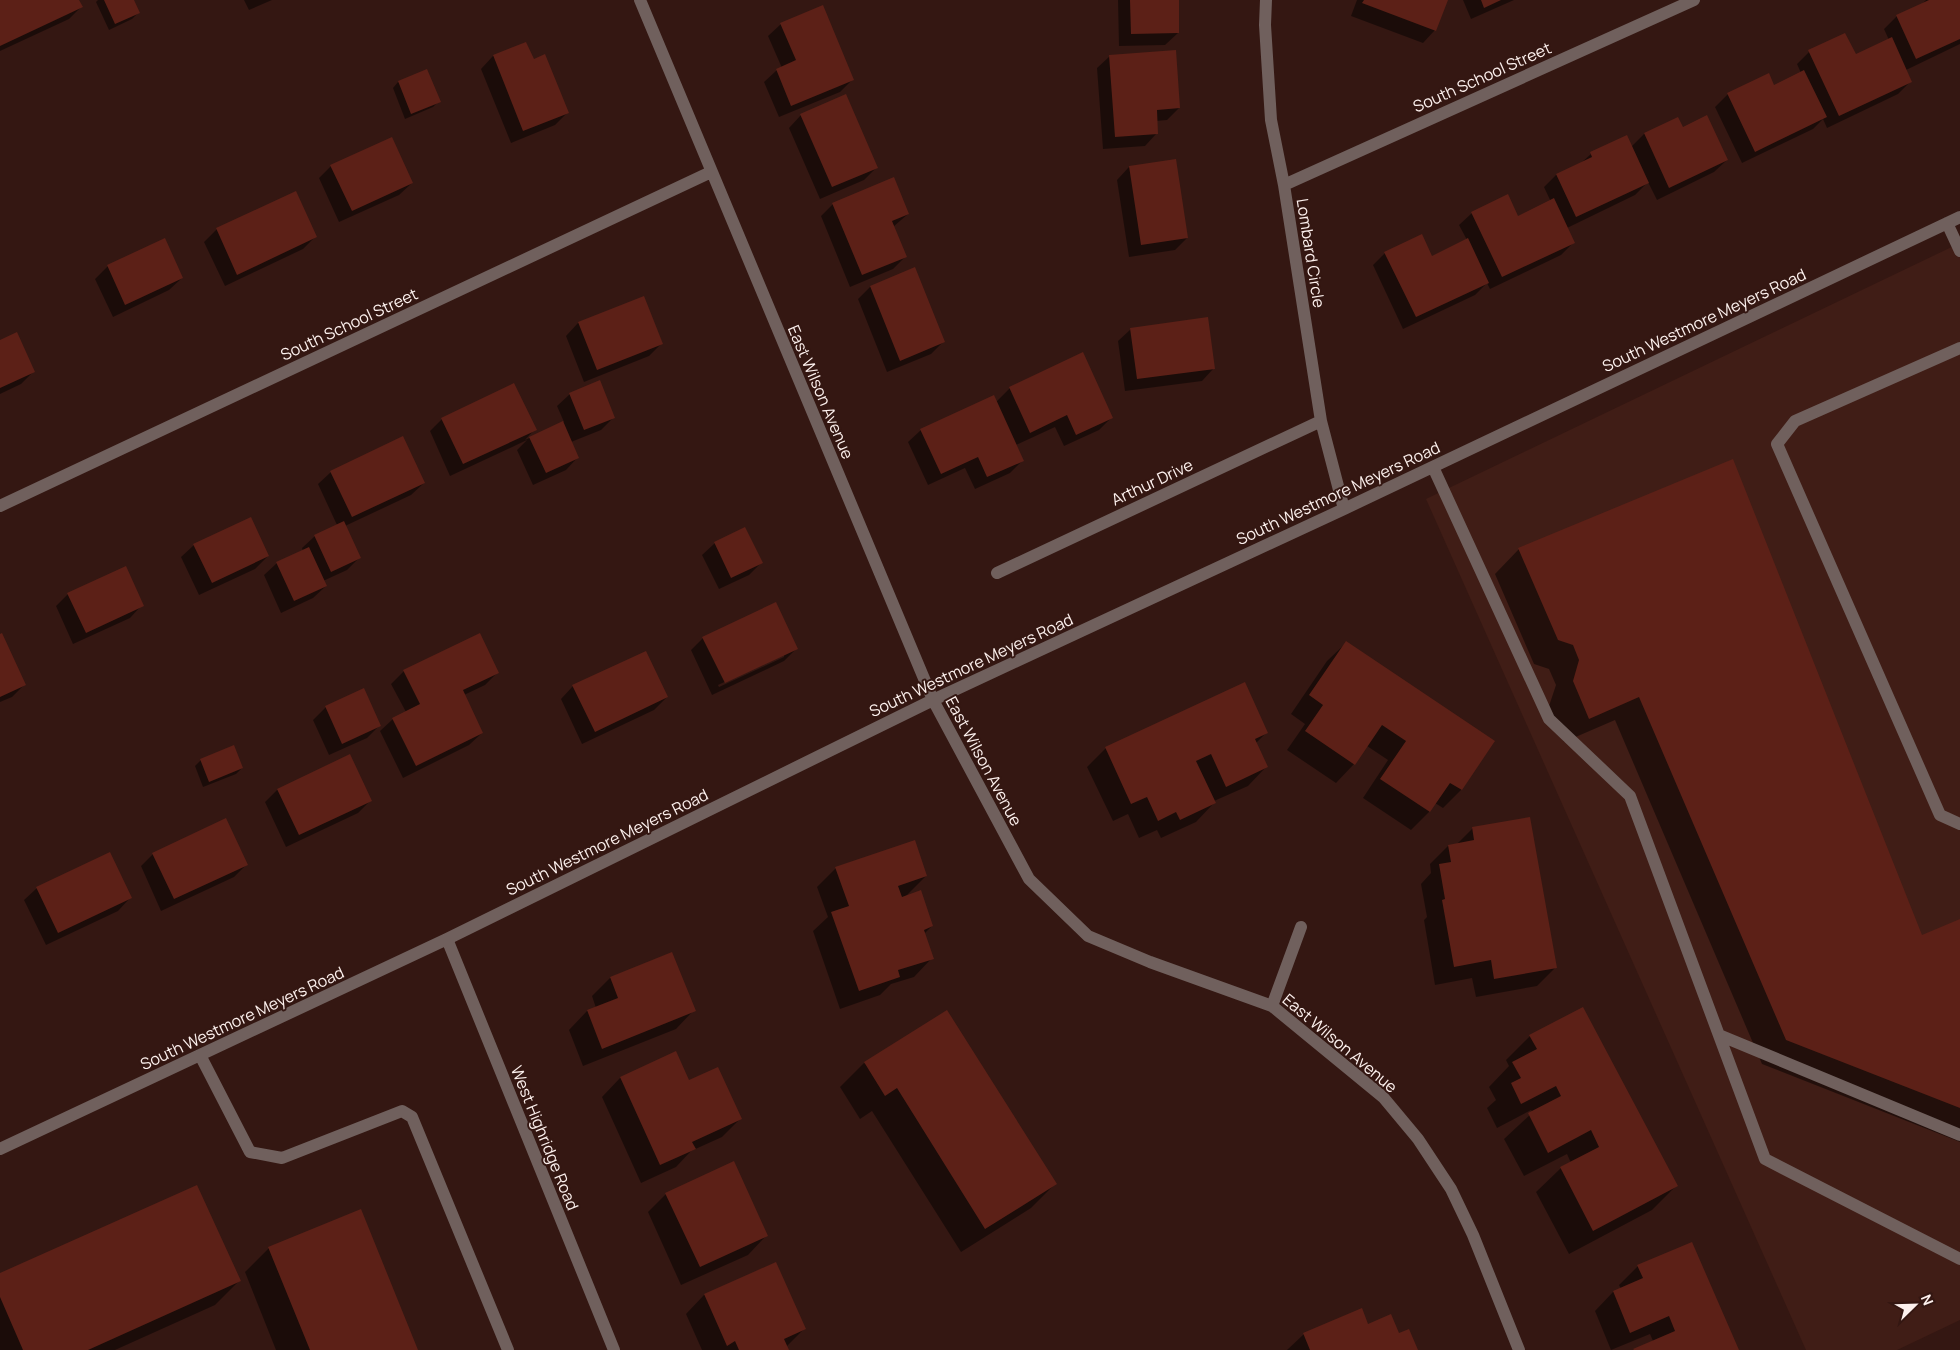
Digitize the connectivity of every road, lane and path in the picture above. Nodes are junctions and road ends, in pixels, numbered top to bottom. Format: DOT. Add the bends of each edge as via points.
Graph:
graph roads {
  1 [pos="640,0"];
  2 [pos="1266,0"];
  3 [pos="1694,0"];
  4 [pos="712,172"];
  5 [pos="1284,185"];
  6 [pos="1960,217"];
  7 [pos="1946,223"];
  8 [pos="1960,251"];
  9 [pos="1960,348"];
  10 [pos="1321,421"];
  11 [pos="1433,466"];
  12 [pos="0,506"];
  13 [pos="1344,509"];
  14 [pos="997,573"];
  15 [pos="933,700"];
  16 [pos="1960,824"];
  17 [pos="1300,927"];
  18 [pos="447,939"];
  19 [pos="1272,1006"];
  20 [pos="1719,1035"];
  21 [pos="200,1055"];
  22 [pos="1960,1135"];
  23 [pos="0,1150"];
  24 [pos="1960,1259"];
  25 [pos="508,1350"];
  26 [pos="614,1350"];
  27 [pos="1519,1350"];
  1 -- 4 [label="street, East Wilson Avenue"];
  2 -- 5 [label="street, Lombard Circle" via="1271,120"];
  3 -- 5 [label="street, South School Street"];
  4 -- 12 [label="street, South School Street"];
  4 -- 15 [label="street, East Wilson Avenue"];
  5 -- 10 [label="street, Lombard Circle"];
  6 -- 7 [label="street, South Westmore Meyers Road"];
  7 -- 8 [label="street"];
  7 -- 11 [label="street, South Westmore Meyers Road"];
  9 -- 16 [label="street" via="1795,421 1777,444 1940,815"];
  10 -- 13 [label="street, Lombard Circle"];
  10 -- 14 [label="street, Arthur Drive"];
  11 -- 13 [label="street, South Westmore Meyers Road"];
  11 -- 20 [label="street" via="1549,719 1630,796"];
  13 -- 15 [label="street, South Westmore Meyers Road"];
  15 -- 18 [label="street, South Westmore Meyers Road"];
  15 -- 19 [label="street, East Wilson Avenue" via="1029,879 1088,936"];
  17 -- 19 [label="street"];
  18 -- 21 [label="street, South Westmore Meyers Road"];
  18 -- 26 [label="street, West Highridge Road"];
  19 -- 27 [label="street, East Wilson Avenue" via="1383,1097 1418,1139 1454,1196"];
  20 -- 22 [label="street"];
  20 -- 24 [label="street" via="1765,1159"];
  21 -- 23 [label="street, South Westmore Meyers Road"];
  21 -- 25 [label="street" via="250,1152 282,1158 402,1111 412,1117"];
}
